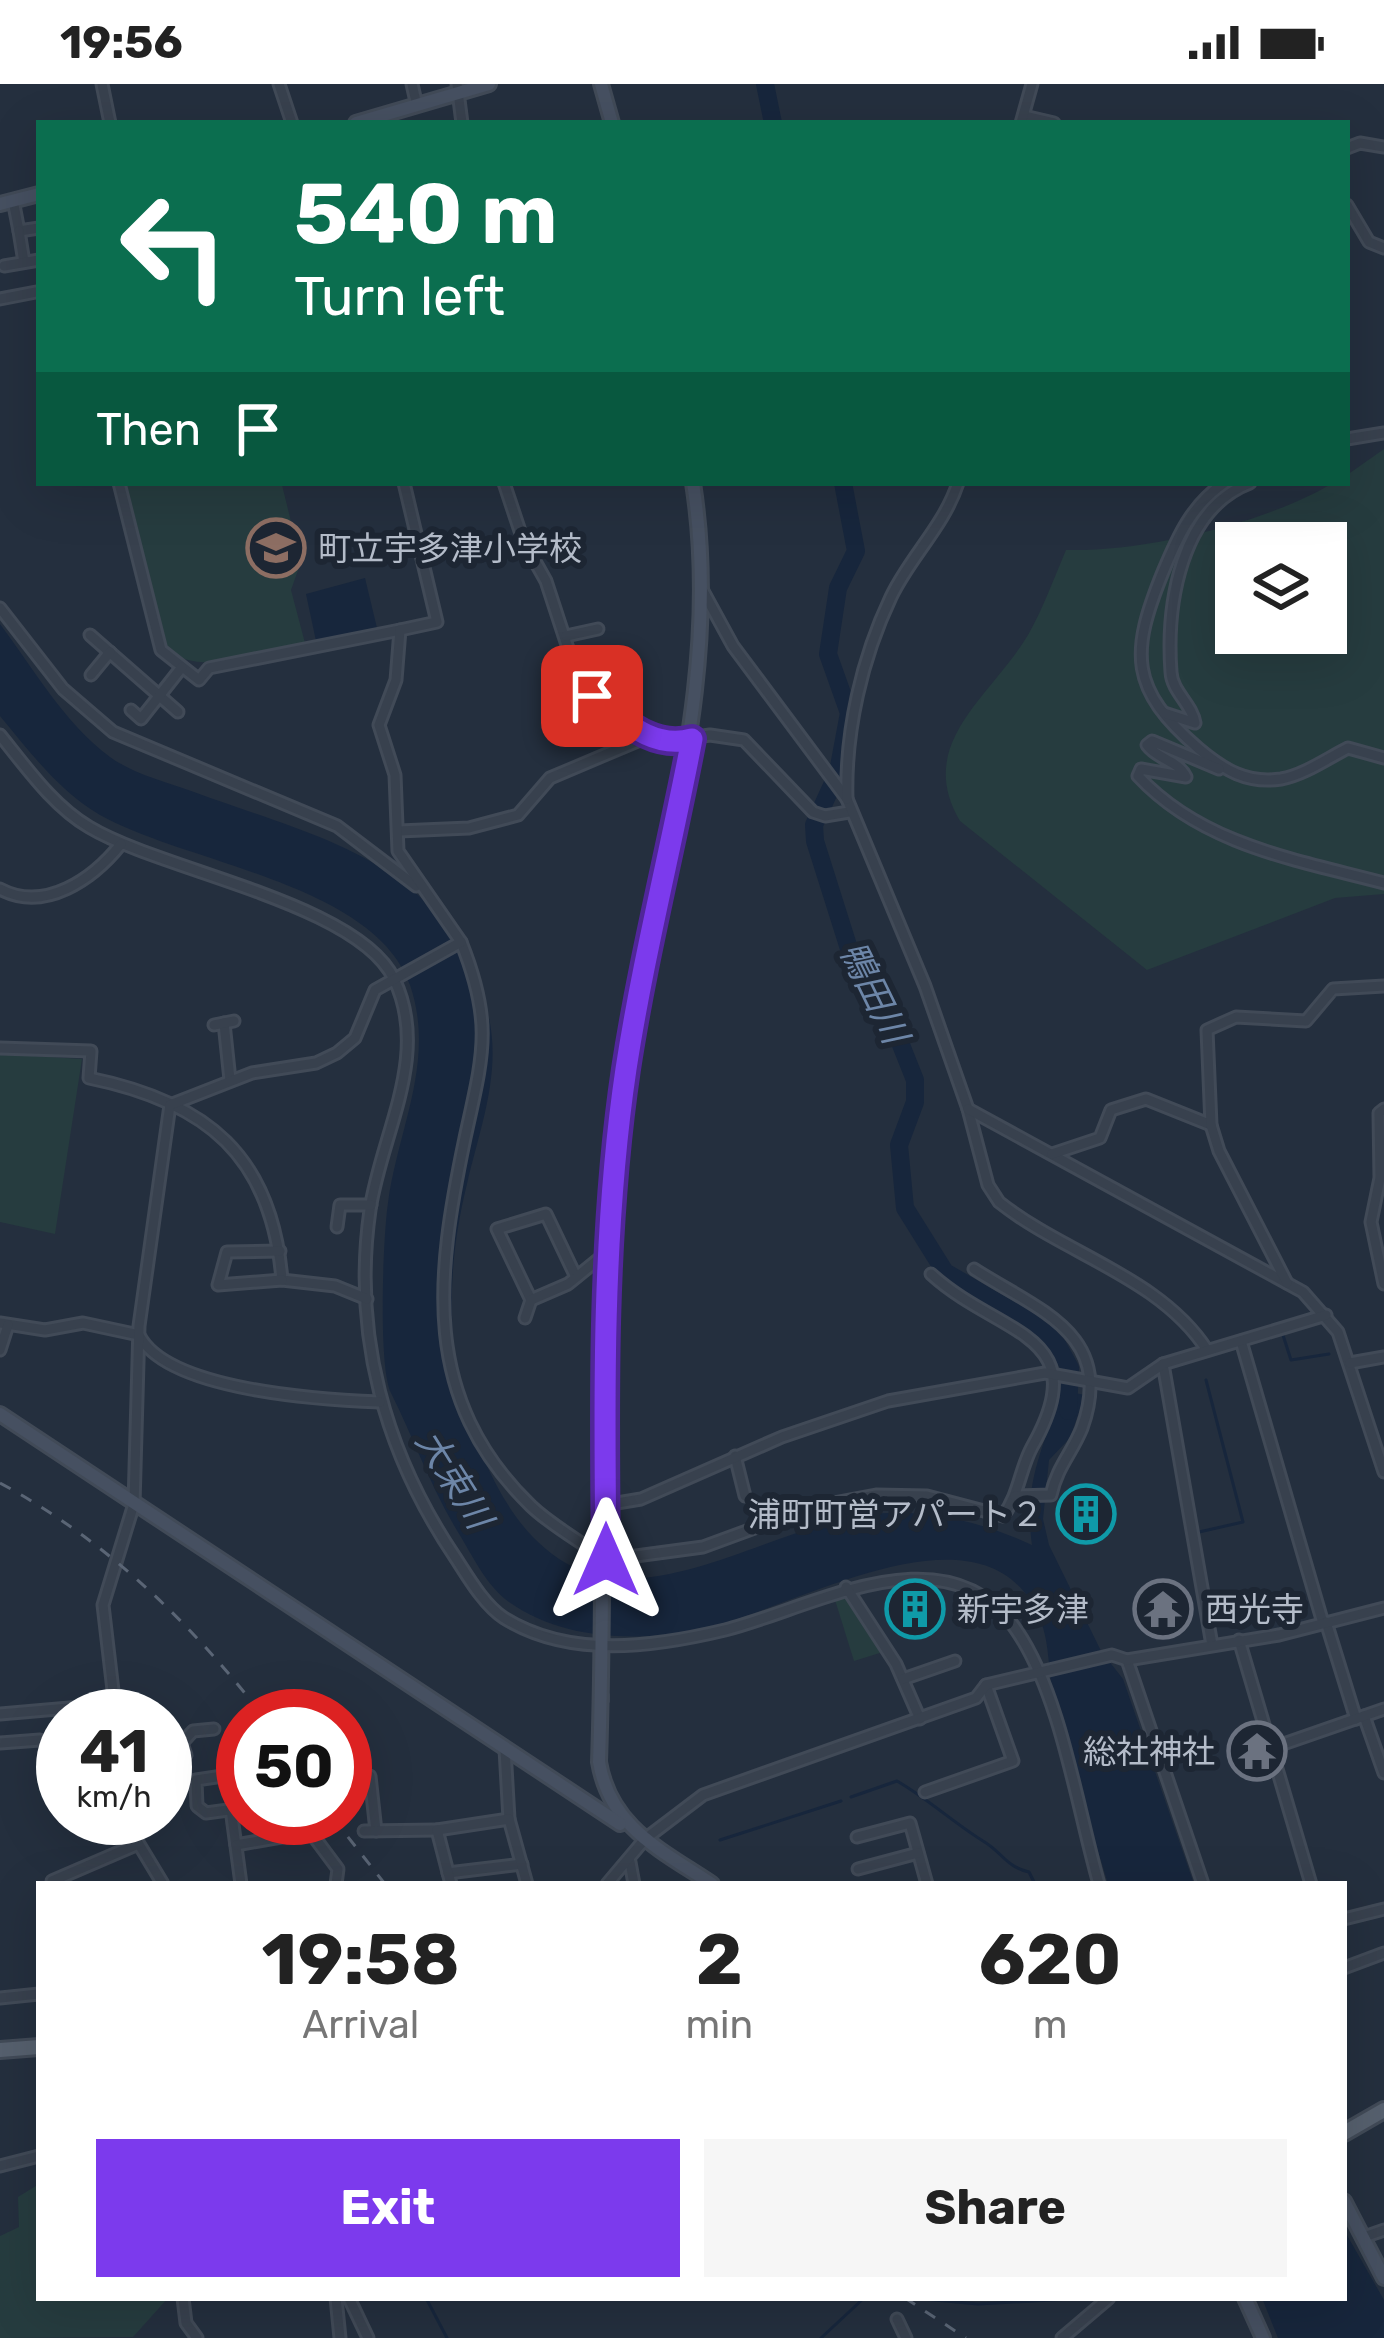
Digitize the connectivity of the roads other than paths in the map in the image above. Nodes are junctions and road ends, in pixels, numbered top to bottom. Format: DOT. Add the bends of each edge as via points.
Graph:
graph roads {
  1 [pos="102,84"];
  2 [pos="279,84"];
  3 [pos="412,84"];
  4 [pos="489,84"];
  5 [pos="602,84"];
  6 [pos="1032,84"];
  7 [pos="459,89"];
  8 [pos="417,106"];
  9 [pos="109,120"];
  10 [pos="291,120"];
  11 [pos="367,120"];
  12 [pos="462,120"];
  13 [pos="612,120"];
  14 [pos="1023,120"];
  15 [pos="1350,147"];
  16 [pos="1384,147"];
  17 [pos="36,195"];
  18 [pos="6,202"];
  19 [pos="1350,210"];
  20 [pos="36,228"];
  21 [pos="19,231"];
  22 [pos="1384,248"];
  23 [pos="36,260"];
  24 [pos="24,262"];
  25 [pos="4,266"];
  26 [pos="35,292"];
  27 [pos="0,299"];
  28 [pos="1384,433"];
  29 [pos="1350,439"];
  30 [pos="120,486"];
  31 [pos="405,486"];
  32 [pos="505,486"];
  33 [pos="692,486"];
  34 [pos="957,486"];
  35 [pos="1220,486"];
  36 [pos="1244,486"];
  37 [pos="703,591"];
  38 [pos="0,608"];
  39 [pos="598,629"];
  40 [pos="400,631"];
  41 [pos="90,635"];
  42 [pos="566,636"];
  43 [pos="110,652"];
  44 [pos="182,668"];
  45 [pos="91,675"];
  46 [pos="605,678"];
  47 [pos="160,696"];
  48 [pos="592,696"];
  49 [pos="131,710"];
  50 [pos="1159,711"];
  51 [pos="178,712"];
  52 [pos="0,735"];
  53 [pos="646,737"];
  54 [pos="692,739"];
  55 [pos="1384,758"];
  56 [pos="1228,772"];
  57 [pos="847,799"];
  58 [pos="850,812"];
  59 [pos="399,831"];
  60 [pos="121,844"];
  61 [pos="1384,883"];
  62 [pos="0,889"];
  63 [pos="424,892"];
  64 [pos="460,943"];
  65 [pos="398,978"];
  66 [pos="1384,986"];
  67 [pos="224,1023"];
  68 [pos="0,1048"];
  69 [pos="230,1080"];
  70 [pos="170,1105"];
  71 [pos="968,1109"];
  72 [pos="1384,1109"];
  73 [pos="1211,1125"];
  74 [pos="1052,1154"];
  75 [pos="371,1205"];
  76 [pos="337,1228"];
  77 [pos="610,1249"];
  78 [pos="280,1251"];
  79 [pos="974,1269"];
  80 [pos="931,1274"];
  81 [pos="576,1277"];
  82 [pos="283,1280"];
  83 [pos="1287,1283"];
  84 [pos="1384,1284"];
  85 [pos="367,1299"];
  86 [pos="531,1300"];
  87 [pos="1326,1315"];
  88 [pos="525,1318"];
  89 [pos="4,1324"];
  90 [pos="139,1335"];
  91 [pos="1241,1341"];
  92 [pos="0,1350"];
  93 [pos="1208,1350"];
  94 [pos="1384,1357"];
  95 [pos="1350,1363"];
  96 [pos="1163,1364"];
  97 [pos="1055,1376"];
  98 [pos="1092,1384"];
  99 [pos="380,1402"];
  100 [pos="0,1414"];
  101 [pos="735,1456"];
  102 [pos="1382,1459"];
  103 [pos="1384,1472"];
  104 [pos="746,1496"];
  105 [pos="1015,1496"];
  106 [pos="134,1504"];
  107 [pos="605,1505"];
  108 [pos="606,1562"];
  109 [pos="846,1587"];
  110 [pos="1384,1608"];
  111 [pos="1324,1623"];
  112 [pos="1239,1640"];
  113 [pos="603,1643"];
  114 [pos="1212,1645"];
  115 [pos="1127,1660"];
  116 [pos="955,1661"];
  117 [pos="1039,1674"];
  118 [pos="903,1679"];
  119 [pos="986,1685"];
  120 [pos="113,1689"];
  121 [pos="1384,1709"];
  122 [pos="36,1713"];
  123 [pos="0,1714"];
  124 [pos="1360,1718"];
  125 [pos="920,1719"];
  126 [pos="214,1729"];
  127 [pos="192,1732"];
  128 [pos="36,1740"];
  129 [pos="0,1743"];
  130 [pos="505,1749"];
  131 [pos="1269,1749"];
  132 [pos="1384,1773"];
  133 [pos="216,1777"];
  134 [pos="925,1792"];
  135 [pos="216,1812"];
  136 [pos="509,1819"];
  137 [pos="437,1829"];
  138 [pos="372,1831"];
  139 [pos="857,1837"];
  140 [pos="645,1839"];
  141 [pos="136,1845"];
  142 [pos="139,1845"];
  143 [pos="236,1845"];
  144 [pos="320,1845"];
  145 [pos="919,1852"];
  146 [pos="630,1862"];
  147 [pos="522,1864"];
  148 [pos="858,1869"];
  149 [pos="450,1879"];
  150 [pos="52,1881"];
  151 [pos="161,1881"];
  152 [pos="242,1881"];
  153 [pos="336,1881"];
  154 [pos="526,1881"];
  155 [pos="611,1881"];
  156 [pos="633,1881"];
  157 [pos="708,1881"];
  158 [pos="926,1881"];
  159 [pos="1098,1881"];
  160 [pos="1202,1881"];
  161 [pos="1308,1881"];
  162 [pos="1384,1910"];
  163 [pos="1347,1918"];
  164 [pos="1384,1952"];
  165 [pos="1347,1967"];
  166 [pos="36,1994"];
  167 [pos="0,1999"];
  168 [pos="36,2047"];
  169 [pos="0,2050"];
  170 [pos="1383,2113"];
  171 [pos="1347,2131"];
  172 [pos="36,2157"];
  173 [pos="0,2166"];
  174 [pos="1347,2206"];
  175 [pos="1384,2230"];
  176 [pos="1364,2237"];
  177 [pos="1384,2278"];
  178 [pos="183,2301"];
  179 [pos="336,2301"];
  180 [pos="350,2301"];
  181 [pos="1105,2301"];
  182 [pos="1246,2301"];
  183 [pos="897,2319"];
  184 [pos="1079,2323"];
  185 [pos="197,2338"];
  186 [pos="340,2338"];
  187 [pos="368,2338"];
  188 [pos="906,2338"];
  189 [pos="1062,2338"];
  190 [pos="1087,2338"];
  191 [pos="1263,2338"];
  1 -- 9 [label="street"];
  2 -- 10 [label="street"];
  3 -- 8 [label="street"];
  4 -- 7 [label="main road"];
  5 -- 13 [label="main road"];
  6 -- 14 [label="street"];
  7 -- 8 [label="main road"];
  7 -- 12 [label="street"];
  8 -- 11 [label="main road"];
  15 -- 16 [label="street"];
  17 -- 18 [label="main road"];
  18 -- 21 [label="street"];
  19 -- 22 [label="street" via="1370,242"];
  20 -- 21 [label="street"];
  21 -- 24 [label="street"];
  23 -- 24 [label="street"];
  24 -- 25 [label="street"];
  26 -- 27 [label="street"];
  28 -- 29 [label="street"];
  30 -- 44 [label="street" via="160,650"];
  31 -- 40 [label="street" via="437,622"];
  32 -- 42 [label="street"];
  33 -- 37 [label="main road"];
  34 -- 57 [label="street" via="891,596 865,666"];
  35 -- 50 [label="street" via="1195,506 1137,647"];
  36 -- 50 [label="street" via="1212,502 1187,549 1177,594 1170,677 1195,722"];
  37 -- 54 [label="main road"];
  37 -- 57 [label="street" via="733,646"];
  38 -- 63 [label="street" via="63,688 113,732 337,826"];
  39 -- 42 [label="street"];
  40 -- 44 [label="street" via="208,668 199,680"];
  40 -- 59 [label="street" via="396,680 379,725 395,775"];
  41 -- 43 [label="street"];
  42 -- 48 [label="street" via="581,688"];
  43 -- 45 [label="street"];
  43 -- 47 [label="street"];
  44 -- 47 [label="street"];
  46 -- 48 [label="street"];
  47 -- 49 [label="street" via="141,719"];
  47 -- 51 [label="street"];
  48 -- 53 [label="street"];
  50 -- 56 [label="street"];
  52 -- 60 [label="street" via="74,817"];
  53 -- 54 [label="street"];
  53 -- 59 [label="street" via="550,778 518,815 469,828"];
  54 -- 58 [label="street" via="744,740 819,814"];
  54 -- 77 [label="main road" via="626,1072"];
  55 -- 56 [label="street" via="1348,748 1285,778"];
  56 -- 61 [label="street" via="1152,741 1153,753 1186,777 1142,769 1138,776 1213,832"];
  57 -- 58 [label="street"];
  58 -- 71 [label="street"];
  59 -- 63 [label="street" via="399,857"];
  60 -- 62 [label="street" via="91,874 52,894 28,899"];
  60 -- 65 [label="street" via="322,920"];
  63 -- 64 [label="street"];
  64 -- 65 [label="street"];
  64 -- 108 [label="street" via="479,986 486,1032 442,1274 447,1363 474,1427 527,1502"];
  65 -- 69 [label="street" via="375,989 355,1038 337,1053"];
  65 -- 75 [label="street" via="409,1058"];
  66 -- 73 [label="street" via="1333,989 1306,1021 1235,1017 1207,1030"];
  67 -- 69 [label="street"];
  68 -- 70 [label="street" via="92,1051 89,1078"];
  69 -- 70 [label="street"];
  70 -- 78 [label="street" via="206,1119 242,1154"];
  70 -- 90 [label="street"];
  71 -- 74 [label="street"];
  71 -- 93 [label="street" via="999,1202 1145,1291"];
  72 -- 84 [label="street" via="1371,1222"];
  73 -- 74 [label="street" via="1146,1100 1111,1109 1100,1138"];
  73 -- 83 [label="street"];
  74 -- 83 [label="street"];
  75 -- 76 [label="street" via="340,1205"];
  75 -- 85 [label="street"];
  77 -- 81 [label="street"];
  77 -- 107 [label="main road"];
  78 -- 82 [label="street"];
  78 -- 82 [label="street" via="227,1252 218,1285"];
  79 -- 98 [label="street" via="1058,1319 1083,1352"];
  80 -- 97 [label="street" via="1035,1342"];
  81 -- 86 [label="street"];
  81 -- 86 [label="street" via="546,1214 497,1229"];
  82 -- 85 [label="street"];
  83 -- 87 [label="street"];
  85 -- 99 [label="street"];
  86 -- 88 [label="street"];
  87 -- 91 [label="street"];
  87 -- 95 [label="street"];
  89 -- 90 [label="street" via="44,1330 83,1323"];
  89 -- 92 [label="street"];
  90 -- 99 [label="street" via="171,1361 227,1386"];
  90 -- 106 [label="street"];
  91 -- 93 [label="street"];
  91 -- 111 [label="street"];
  93 -- 96 [label="street"];
  94 -- 95 [label="street"];
  95 -- 102 [label="street"];
  96 -- 98 [label="street" via="1128,1388"];
  96 -- 114 [label="street"];
  97 -- 98 [label="street"];
  97 -- 101 [label="street" via="888,1401"];
  97 -- 105 [label="street" via="1050,1419"];
  98 -- 105 [label="street" via="1051,1495"];
  99 -- 113 [label="street" via="429,1517 500,1616 549,1636"];
  100 -- 106 [label="main road"];
  101 -- 104 [label="street"];
  101 -- 107 [label="street" via="641,1499"];
  102 -- 103 [label="street"];
  105 -- 108 [label="street" via="1004,1516 927,1496 876,1495 703,1547"];
  106 -- 120 [label="street" via="103,1605"];
  106 -- 130 [label="main road"];
  107 -- 108 [label="main road"];
  108 -- 113 [label="main road"];
  109 -- 113 [label="street" via="730,1628"];
  109 -- 117 [label="street" via="926,1581 977,1594 1008,1618"];
  109 -- 118 [label="street"];
  110 -- 111 [label="street"];
  111 -- 112 [label="street"];
  111 -- 124 [label="street"];
  112 -- 114 [label="street"];
  112 -- 131 [label="street"];
  113 -- 140 [label="main road" via="605,1795"];
  114 -- 115 [label="street"];
  115 -- 117 [label="street" via="1112,1655"];
  115 -- 160 [label="street"];
  116 -- 118 [label="street"];
  117 -- 119 [label="street"];
  117 -- 159 [label="street"];
  118 -- 125 [label="street"];
  119 -- 125 [label="street" via="976,1698"];
  119 -- 134 [label="street" via="1012,1761"];
  121 -- 124 [label="street"];
  122 -- 123 [label="street"];
  124 -- 131 [label="street"];
  124 -- 132 [label="street"];
  125 -- 140 [label="street" via="704,1795"];
  126 -- 127 [label="street"];
  128 -- 129 [label="street"];
  130 -- 136 [label="street"];
  130 -- 140 [label="main road"];
  131 -- 161 [label="street"];
  133 -- 135 [label="street" via="196,1780 197,1806"];
  136 -- 137 [label="street"];
  136 -- 147 [label="street"];
  137 -- 138 [label="street"];
  137 -- 149 [label="street"];
  139 -- 145 [label="street" via="910,1823"];
  140 -- 146 [label="street"];
  140 -- 157 [label="main road"];
  141 -- 150 [label="street"];
  142 -- 151 [label="street"];
  143 -- 152 [label="street"];
  144 -- 153 [label="street" via="338,1869"];
  145 -- 148 [label="street"];
  145 -- 158 [label="street"];
  146 -- 155 [label="street"];
  146 -- 156 [label="street"];
  147 -- 149 [label="street"];
  147 -- 154 [label="street"];
  162 -- 163 [label="street"];
  164 -- 165 [label="street"];
  166 -- 167 [label="street"];
  168 -- 169 [label="main road"];
  170 -- 171 [label="main road"];
  172 -- 173 [label="street"];
  174 -- 176 [label="main road"];
  175 -- 176 [label="street"];
  176 -- 177 [label="main road"];
  178 -- 185 [label="street" via="185,2323"];
  179 -- 186 [label="street"];
  180 -- 187 [label="street"];
  181 -- 184 [label="street"];
  182 -- 191 [label="main road"];
  183 -- 188 [label="street"];
  184 -- 189 [label="street"];
  184 -- 190 [label="street"];
}
